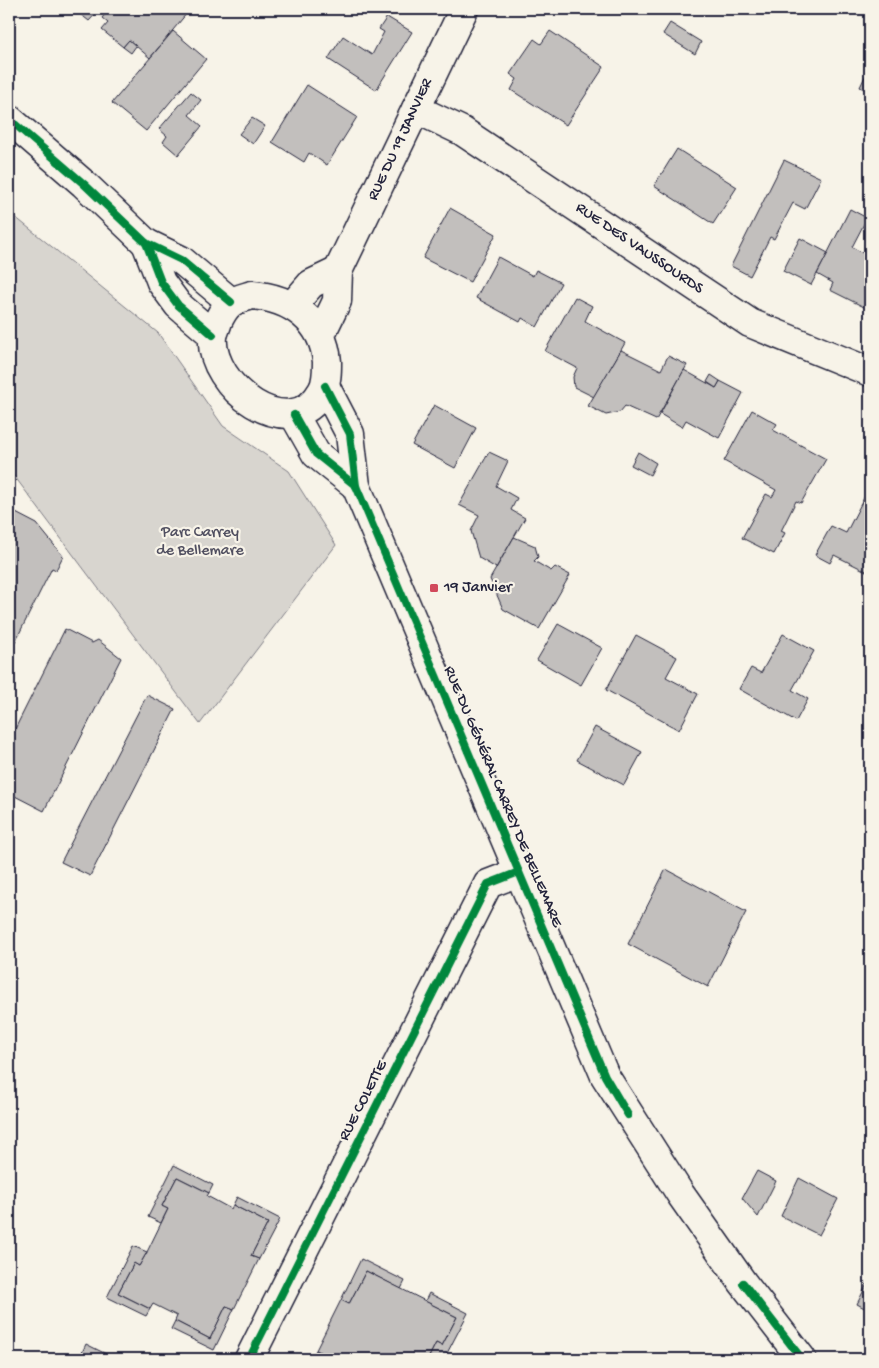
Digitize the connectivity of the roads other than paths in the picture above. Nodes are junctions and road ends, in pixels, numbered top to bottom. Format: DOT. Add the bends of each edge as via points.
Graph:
graph roads {
  1 [pos="464,9"];
  2 [pos="416,109"];
  3 [pos="9,119"];
  4 [pos="146,243"];
  5 [pos="338,271"];
  6 [pos="231,302"];
  7 [pos="292,306"];
  8 [pos="321,334"];
  9 [pos="213,335"];
  10 [pos="870,372"];
  11 [pos="325,386"];
  12 [pos="294,415"];
  13 [pos="356,486"];
  14 [pos="518,872"];
  15 [pos="249,1359"];
  16 [pos="802,1359"];
  1 -- 2 [label="street, RUE DU 19 JANVIER"];
  2 -- 5 [label="street, RUE DU 19 JANVIER"];
  2 -- 10 [label="street, RUE DES VAUSSOURDS" via="462,131 750,323"];
  3 -- 4 [label="street"];
  4 -- 6 [label="street" via="181,260"];
  4 -- 9 [label="street" via="161,282 178,305"];
  5 -- 7 [label="street" via="311,284"];
  5 -- 8 [label="street, RUE DU 19 JANVIER" via="337,301"];
  6 -- 7 [label="street" via="252,295 271,296"];
  6 -- 9 [label="street" via="221,315"];
  7 -- 8 [label="street"];
  8 -- 11 [label="street" via="326,360"];
  9 -- 12 [label="street" via="215,354 234,389 256,406"];
  11 -- 12 [label="street" via="306,411"];
  11 -- 13 [label="street, RUE DU GÉNÉRAL CARREY DE BELLEMARE" via="350,434"];
  12 -- 13 [label="street, RUE DU GÉNÉRAL CARREY DE BELLEMARE" via="316,454"];
  13 -- 14 [label="street, RUE DU GÉNÉRAL CARREY DE BELLEMARE"];
  14 -- 15 [label="street, RUE COLETTE" via="488,884"];
  14 -- 16 [label="street, RUE DU GÉNÉRAL CARREY DE BELLEMARE" via="605,1076 681,1195 743,1284"];
}
